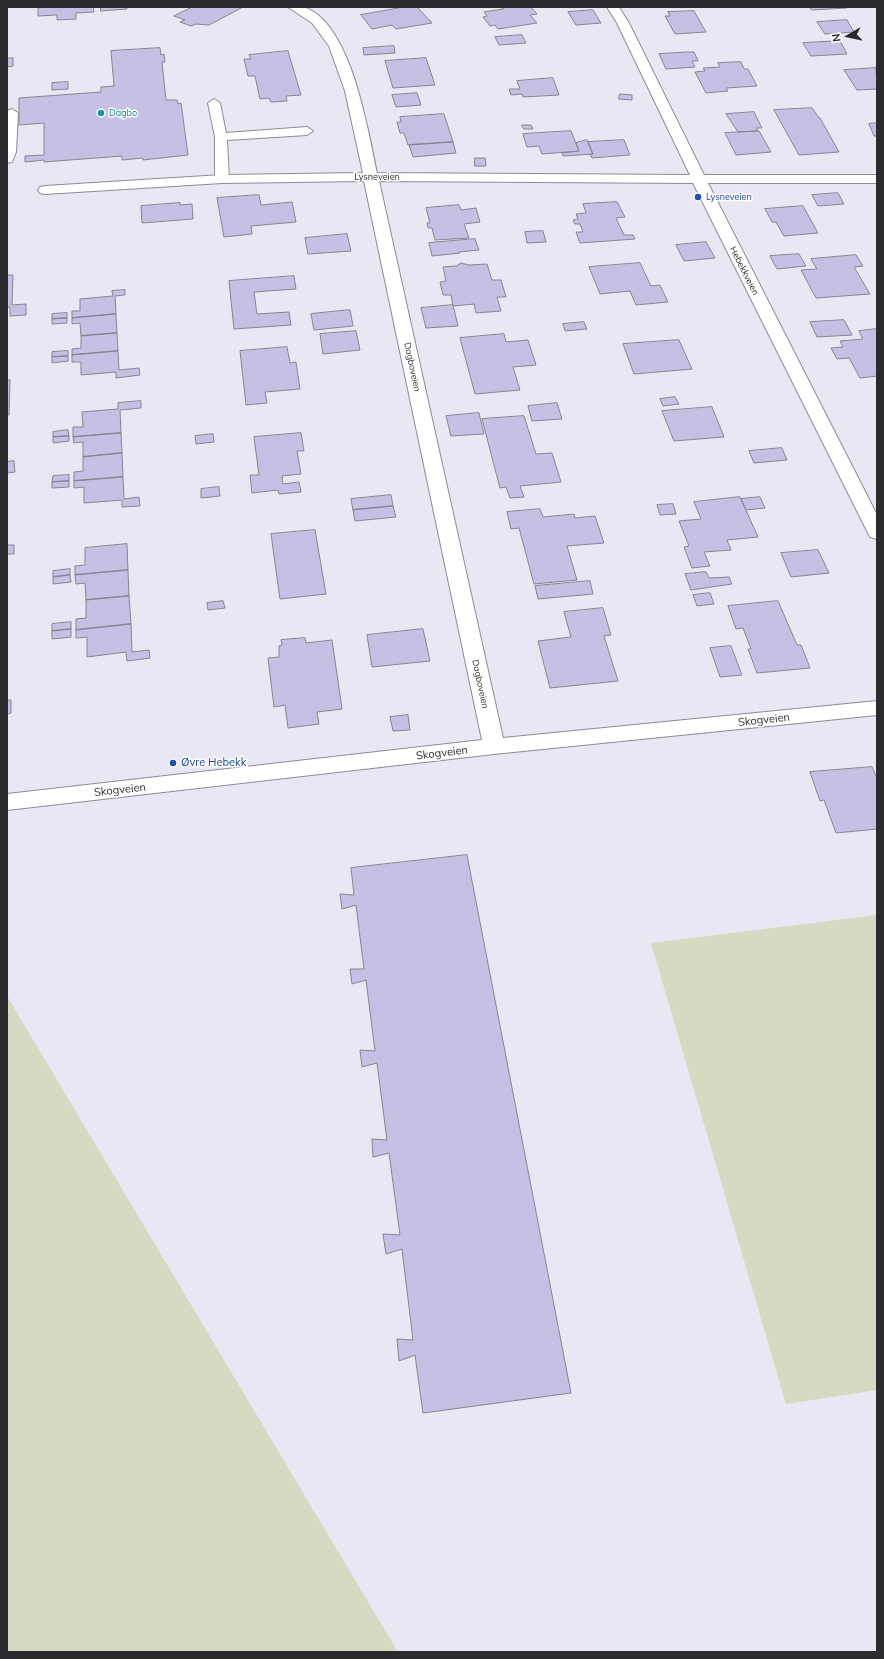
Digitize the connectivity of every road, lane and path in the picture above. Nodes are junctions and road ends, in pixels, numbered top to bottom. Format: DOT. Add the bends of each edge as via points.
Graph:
graph roads {
  1 [pos="294,7"];
  2 [pos="613,7"];
  3 [pos="214,103"];
  4 [pos="12,114"];
  5 [pos="308,131"];
  6 [pos="221,137"];
  7 [pos="7,159"];
  8 [pos="371,177"];
  9 [pos="222,179"];
  10 [pos="700,179"];
  11 [pos="877,179"];
  12 [pos="44,190"];
  13 [pos="877,533"];
  14 [pos="877,708"];
  15 [pos="494,746"];
  16 [pos="7,802"];
  1 -- 8 [label="street, Dagboveien" via="316,20 335,46 352,91"];
  2 -- 10 [label="street, Hebekkveien" via="624,23"];
  3 -- 6 [label="lane"];
  4 -- 7 [label="lane" via="10,152"];
  5 -- 6 [label="lane"];
  6 -- 9 [label="lane"];
  8 -- 9 [label="street, Lysneveien"];
  8 -- 10 [label="street, Lysneveien"];
  8 -- 15 [label="street, Dagboveien"];
  9 -- 12 [label="street, Lysneveien"];
  10 -- 11 [label="street, Lysneveien"];
  10 -- 13 [label="street, Hebekkveien"];
  14 -- 15 [label="street, Skogveien"];
  15 -- 16 [label="street, Skogveien"];
}
